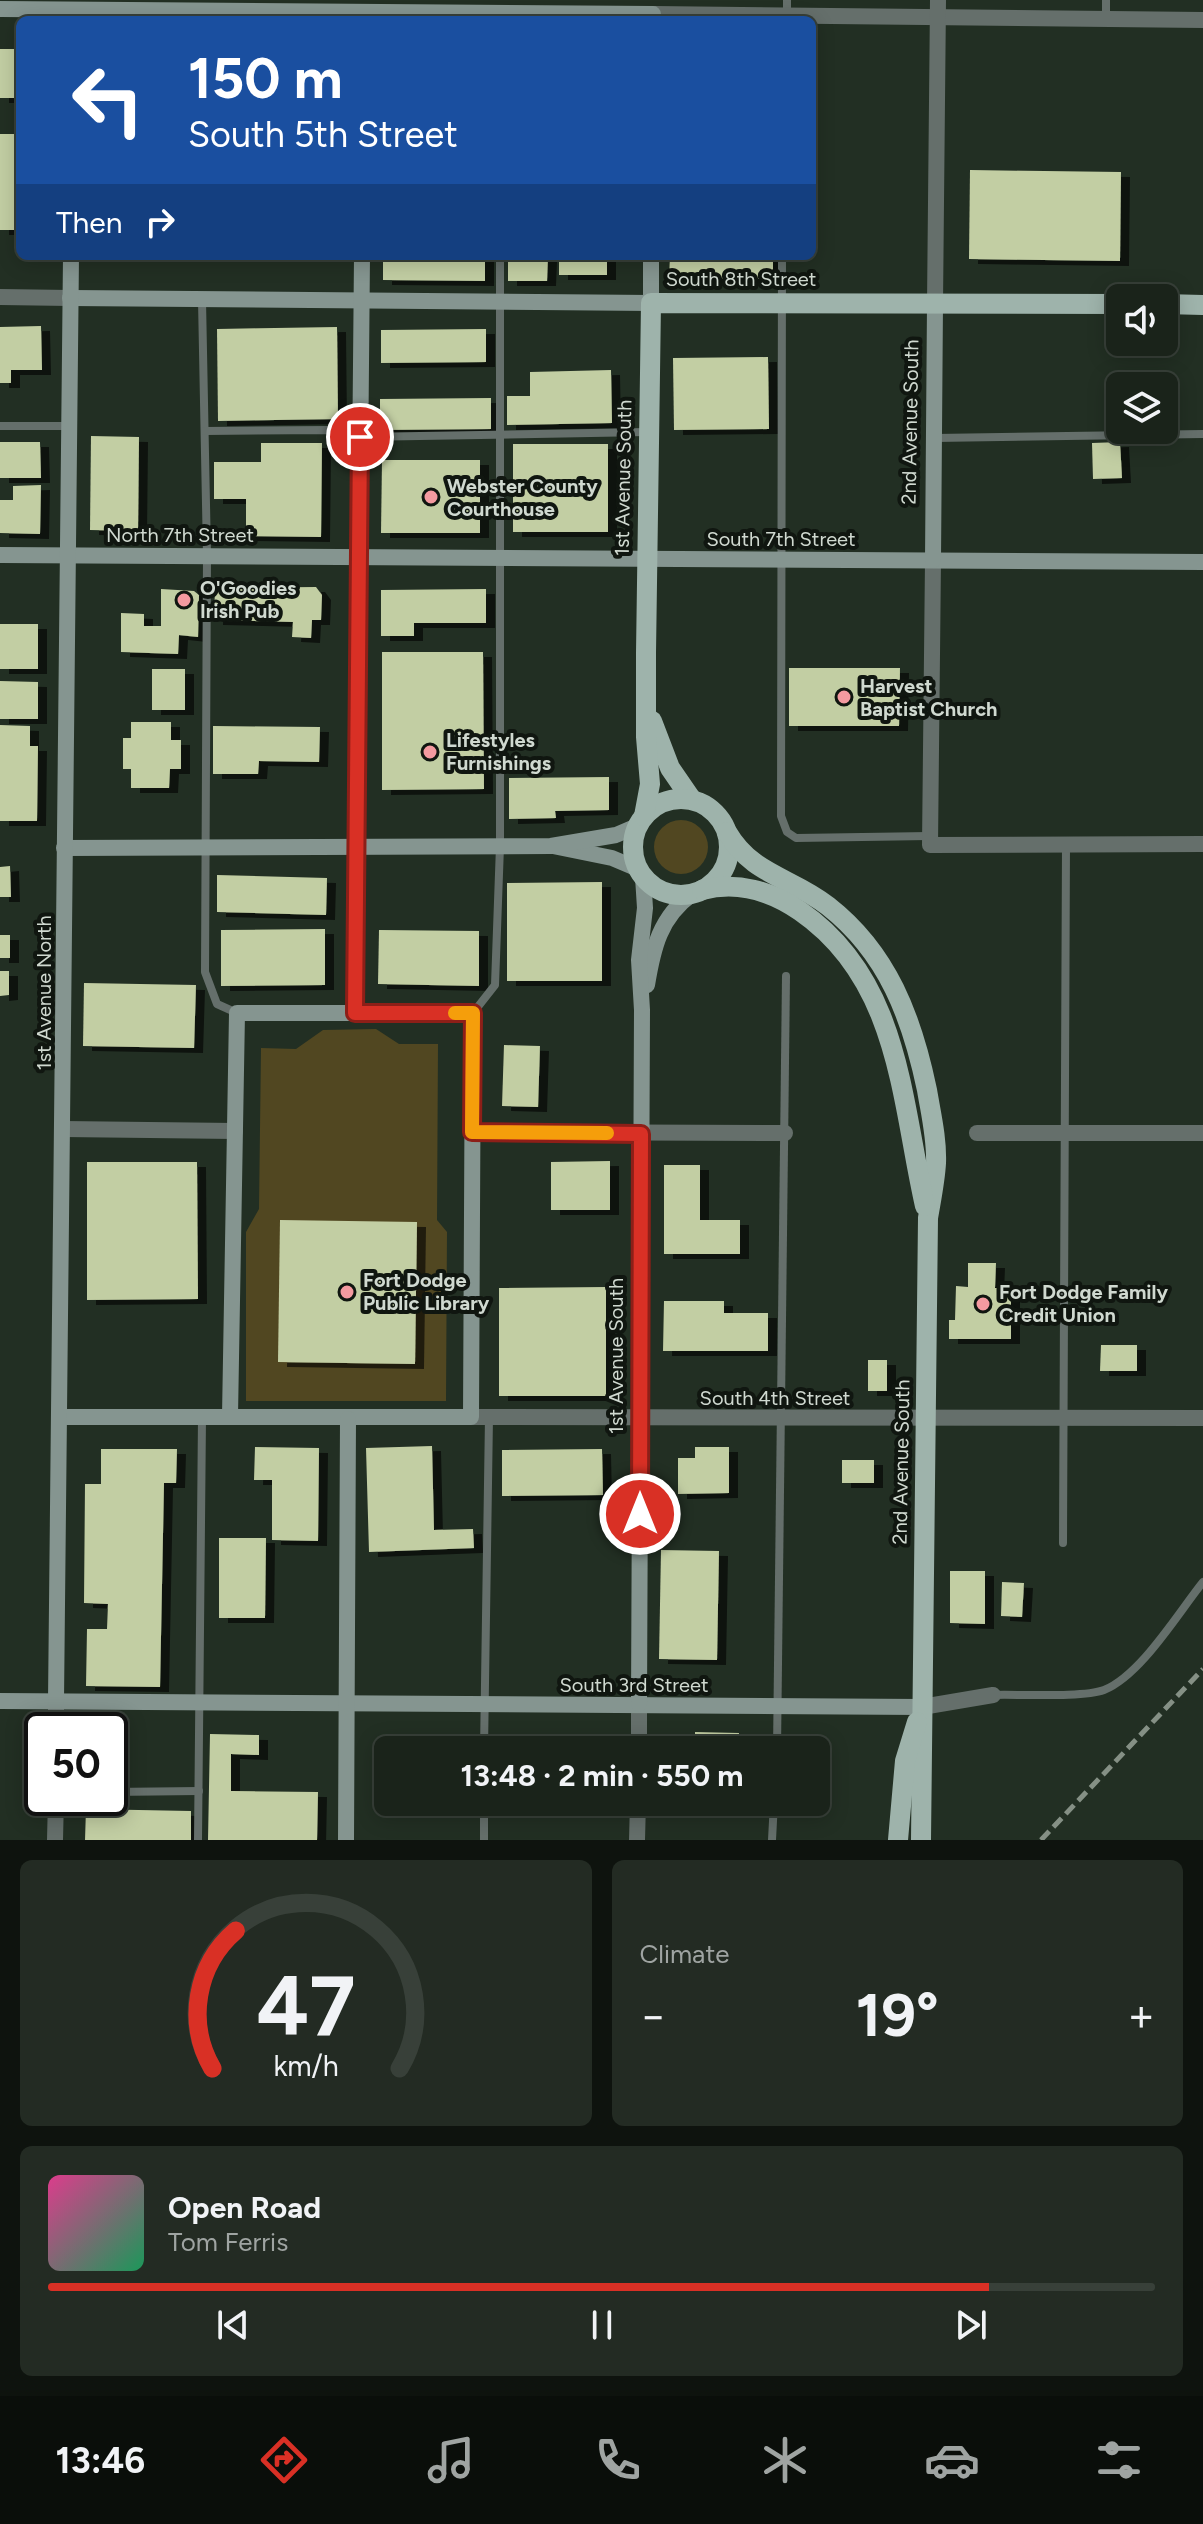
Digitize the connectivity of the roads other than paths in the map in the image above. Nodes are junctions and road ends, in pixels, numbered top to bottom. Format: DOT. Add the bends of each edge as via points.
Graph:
graph roads {
  1 [pos="938,0"];
  2 [pos="1106,0"];
  3 [pos="216,6"];
  4 [pos="0,9"];
  5 [pos="73,10"];
  6 [pos="365,11"];
  7 [pos="500,11"];
  8 [pos="653,11"];
  9 [pos="787,12"];
  10 [pos="938,19"];
  11 [pos="1106,20"];
  12 [pos="1203,20"];
  13 [pos="71,260"];
  14 [pos="362,260"];
  15 [pos="500,260"];
  16 [pos="651,260"];
  17 [pos="782,260"];
  18 [pos="0,297"];
  19 [pos="70,298"];
  20 [pos="202,300"];
  21 [pos="361,301"];
  22 [pos="500,302"];
  23 [pos="651,303"];
  24 [pos="781,303"];
  25 [pos="935,304"];
  26 [pos="1106,304"];
  27 [pos="1178,304"];
  28 [pos="1203,305"];
  29 [pos="0,426"];
  30 [pos="67,426"];
  31 [pos="205,431"];
  32 [pos="648,432"];
  33 [pos="1203,434"];
  34 [pos="360,437"];
  35 [pos="498,437"];
  36 [pos="934,438"];
  37 [pos="0,555"];
  38 [pos="65,555"];
  39 [pos="207,555"];
  40 [pos="360,555"];
  41 [pos="498,557"];
  42 [pos="646,558"];
  43 [pos="781,559"];
  44 [pos="933,560"];
  45 [pos="1203,562"];
  46 [pos="647,701"];
  47 [pos="692,800"];
  48 [pos="641,821"];
  49 [pos="727,832"];
  50 [pos="930,841"];
  51 [pos="1066,844"];
  52 [pos="1203,844"];
  53 [pos="358,846"];
  54 [pos="500,846"];
  55 [pos="551,846"];
  56 [pos="205,847"];
  57 [pos="64,848"];
  58 [pos="641,873"];
  59 [pos="697,892"];
  60 [pos="786,976"];
  61 [pos="642,1010"];
  62 [pos="237,1013"];
  63 [pos="355,1013"];
  64 [pos="473,1013"];
  65 [pos="63,1129"];
  66 [pos="235,1131"];
  67 [pos="472,1132"];
  68 [pos="1068,1132"];
  69 [pos="785,1133"];
  70 [pos="977,1133"];
  71 [pos="1203,1133"];
  72 [pos="641,1134"];
  73 [pos="928,1218"];
  74 [pos="202,1416"];
  75 [pos="230,1416"];
  76 [pos="59,1417"];
  77 [pos="471,1417"];
  78 [pos="489,1417"];
  79 [pos="640,1417"];
  80 [pos="783,1418"];
  81 [pos="926,1418"];
  82 [pos="1203,1418"];
  83 [pos="348,1419"];
  84 [pos="1066,1419"];
  85 [pos="1063,1543"];
  86 [pos="1203,1582"];
  87 [pos="993,1695"];
  88 [pos="0,1701"];
  89 [pos="56,1701"];
  90 [pos="199,1703"];
  91 [pos="346,1704"];
  92 [pos="484,1704"];
  93 [pos="639,1704"];
  94 [pos="779,1706"];
  95 [pos="922,1707"];
  96 [pos="56,1712"];
  97 [pos="484,1736"];
  98 [pos="639,1736"];
  99 [pos="778,1736"];
  100 [pos="199,1791"];
  101 [pos="128,1792"];
  102 [pos="56,1816"];
  103 [pos="484,1816"];
  104 [pos="638,1816"];
  105 [pos="773,1816"];
  106 [pos="55,1840"];
  107 [pos="198,1840"];
  108 [pos="346,1840"];
  109 [pos="484,1840"];
  110 [pos="637,1840"];
  111 [pos="772,1840"];
  112 [pos="898,1840"];
  113 [pos="921,1840"];
  1 -- 10 [label="street, 2nd Avenue South"];
  2 -- 11 [label="lane"];
  3 -- 5 [label="main road"];
  3 -- 6 [label="main road"];
  4 -- 5 [label="main road"];
  6 -- 7 [label="main road"];
  7 -- 8 [label="main road"];
  8 -- 9 [label="street"];
  9 -- 10 [label="street"];
  10 -- 11 [label="street"];
  10 -- 25 [label="street, 2nd Avenue South"];
  11 -- 12 [label="street"];
  13 -- 19 [label="main road, 1st Avenue North"];
  14 -- 21 [label="main road"];
  15 -- 22 [label="lane"];
  16 -- 23 [label="main road, 1st Avenue South"];
  17 -- 24 [label="lane"];
  18 -- 19 [label="street"];
  19 -- 20 [label="main road, South 8th Street"];
  19 -- 30 [label="main road, 1st Avenue North"];
  20 -- 21 [label="main road, South 8th Street"];
  20 -- 31 [label="lane"];
  21 -- 22 [label="main road, South 8th Street"];
  21 -- 34 [label="main road"];
  22 -- 23 [label="main road, South 8th Street"];
  22 -- 35 [label="lane"];
  23 -- 24 [label="main road, South 8th Street"];
  23 -- 32 [label="main road, 1st Avenue South"];
  24 -- 25 [label="main road, South 8th Street"];
  24 -- 43 [label="lane"];
  25 -- 26 [label="main road, South 8th Street"];
  25 -- 36 [label="main road, 2nd Avenue South"];
  27 -- 28 [label="main road"];
  29 -- 30 [label="lane"];
  30 -- 38 [label="main road, 1st Avenue North"];
  31 -- 34 [label="lane" via="330,430"];
  31 -- 39 [label="lane"];
  32 -- 35 [label="lane"];
  32 -- 42 [label="main road, 1st Avenue South"];
  33 -- 36 [label="lane"];
  34 -- 35 [label="lane"];
  34 -- 40 [label="main road"];
  35 -- 41 [label="lane"];
  36 -- 44 [label="main road, 2nd Avenue South"];
  37 -- 38 [label="main road, North 7th Street"];
  38 -- 39 [label="main road, North 7th Street"];
  38 -- 57 [label="main road, 1st Avenue North"];
  39 -- 40 [label="main road, North 7th Street"];
  39 -- 56 [label="lane"];
  40 -- 41 [label="main road, South 7th Street"];
  40 -- 53 [label="main road"];
  41 -- 42 [label="main road, South 7th Street"];
  41 -- 54 [label="lane"];
  42 -- 43 [label="main road, South 7th Street"];
  42 -- 46 [label="main road, 1st Avenue South"];
  43 -- 44 [label="main road, South 7th Street"];
  43 -- 50 [label="lane" via="781,816 787,832 796,838"];
  44 -- 45 [label="main road, South 7th Street"];
  44 -- 50 [label="street, 2nd Avenue South"];
  46 -- 47 [label="main road, 1st Avenue South" via="662,751"];
  46 -- 48 [label="main road, 1st Avenue South" via="650,784"];
  47 -- 48 [label="main road" via="662,802"];
  47 -- 49 [label="main road, 1st Avenue South" via="716,814"];
  48 -- 55 [label="main road" via="616,835"];
  48 -- 58 [label="main road, 1st Avenue South" via="633,849"];
  49 -- 59 [label="main road, 1st Avenue South" via="727,861 717,879"];
  49 -- 73 [label="main road, 2nd Avenue South" via="748,861 808,893 846,922 870,946 891,980 916,1044 931,1114 936,1164"];
  50 -- 51 [label="street"];
  51 -- 52 [label="street"];
  51 -- 68 [label="lane"];
  53 -- 54 [label="main road"];
  53 -- 56 [label="main road"];
  53 -- 63 [label="main road"];
  54 -- 55 [label="main road"];
  54 -- 64 [label="lane" via="495,985"];
  55 -- 58 [label="main road" via="612,858"];
  56 -- 57 [label="main road"];
  56 -- 62 [label="lane" via="205,972 217,1004"];
  57 -- 65 [label="main road, 1st Avenue North"];
  58 -- 59 [label="main road" via="670,894"];
  58 -- 61 [label="main road, 1st Avenue South"];
  59 -- 61 [label="main road, 1st Avenue South" via="679,903 663,925"];
  59 -- 73 [label="main road, 2nd Avenue South" via="734,886 780,899 816,923 859,972 895,1052"];
  60 -- 69 [label="lane"];
  61 -- 72 [label="main road, 1st Avenue South"];
  62 -- 63 [label="main road"];
  62 -- 66 [label="main road"];
  63 -- 64 [label="main road"];
  64 -- 67 [label="main road"];
  65 -- 66 [label="street"];
  65 -- 76 [label="main road, 1st Avenue North"];
  66 -- 75 [label="main road"];
  67 -- 72 [label="street"];
  67 -- 77 [label="main road"];
  68 -- 70 [label="street"];
  68 -- 71 [label="street"];
  68 -- 84 [label="lane"];
  69 -- 72 [label="street"];
  69 -- 80 [label="lane"];
  72 -- 79 [label="main road, 1st Avenue South"];
  73 -- 81 [label="main road, 2nd Avenue South"];
  74 -- 75 [label="main road, South 4th Street"];
  74 -- 76 [label="main road, South 4th Street"];
  74 -- 90 [label="lane"];
  75 -- 83 [label="main road, South 4th Street"];
  76 -- 89 [label="main road, 1st Avenue North"];
  77 -- 78 [label="street, South 4th Street"];
  77 -- 83 [label="main road, South 4th Street"];
  78 -- 79 [label="street, South 4th Street"];
  78 -- 92 [label="lane"];
  79 -- 80 [label="street, South 4th Street"];
  79 -- 93 [label="main road, 1st Avenue South"];
  80 -- 81 [label="street, South 4th Street"];
  80 -- 94 [label="lane"];
  81 -- 84 [label="street, South 4th Street"];
  81 -- 95 [label="main road, 2nd Avenue South"];
  82 -- 84 [label="street, South 4th Street"];
  83 -- 91 [label="main road"];
  84 -- 85 [label="lane"];
  86 -- 87 [label="lane" via="1123,1679 1101,1691"];
  87 -- 95 [label="street"];
  88 -- 89 [label="main road, South 3rd Street"];
  89 -- 90 [label="main road, South 3rd Street"];
  89 -- 96 [label="street, 1st Avenue North"];
  90 -- 91 [label="main road, South 3rd Street"];
  90 -- 100 [label="lane"];
  91 -- 92 [label="main road, South 3rd Street"];
  91 -- 108 [label="main road"];
  92 -- 93 [label="main road, South 3rd Street"];
  92 -- 97 [label="lane"];
  93 -- 94 [label="main road, South 3rd Street"];
  93 -- 98 [label="street, 1st Avenue South"];
  94 -- 95 [label="main road, South 3rd Street"];
  94 -- 99 [label="lane"];
  95 -- 112 [label="main road" via="905,1761"];
  95 -- 113 [label="main road, 2nd Avenue South"];
  100 -- 101 [label="lane"];
  100 -- 107 [label="lane"];
  102 -- 106 [label="street"];
  103 -- 109 [label="lane"];
  104 -- 110 [label="street"];
  105 -- 111 [label="lane"];
}
